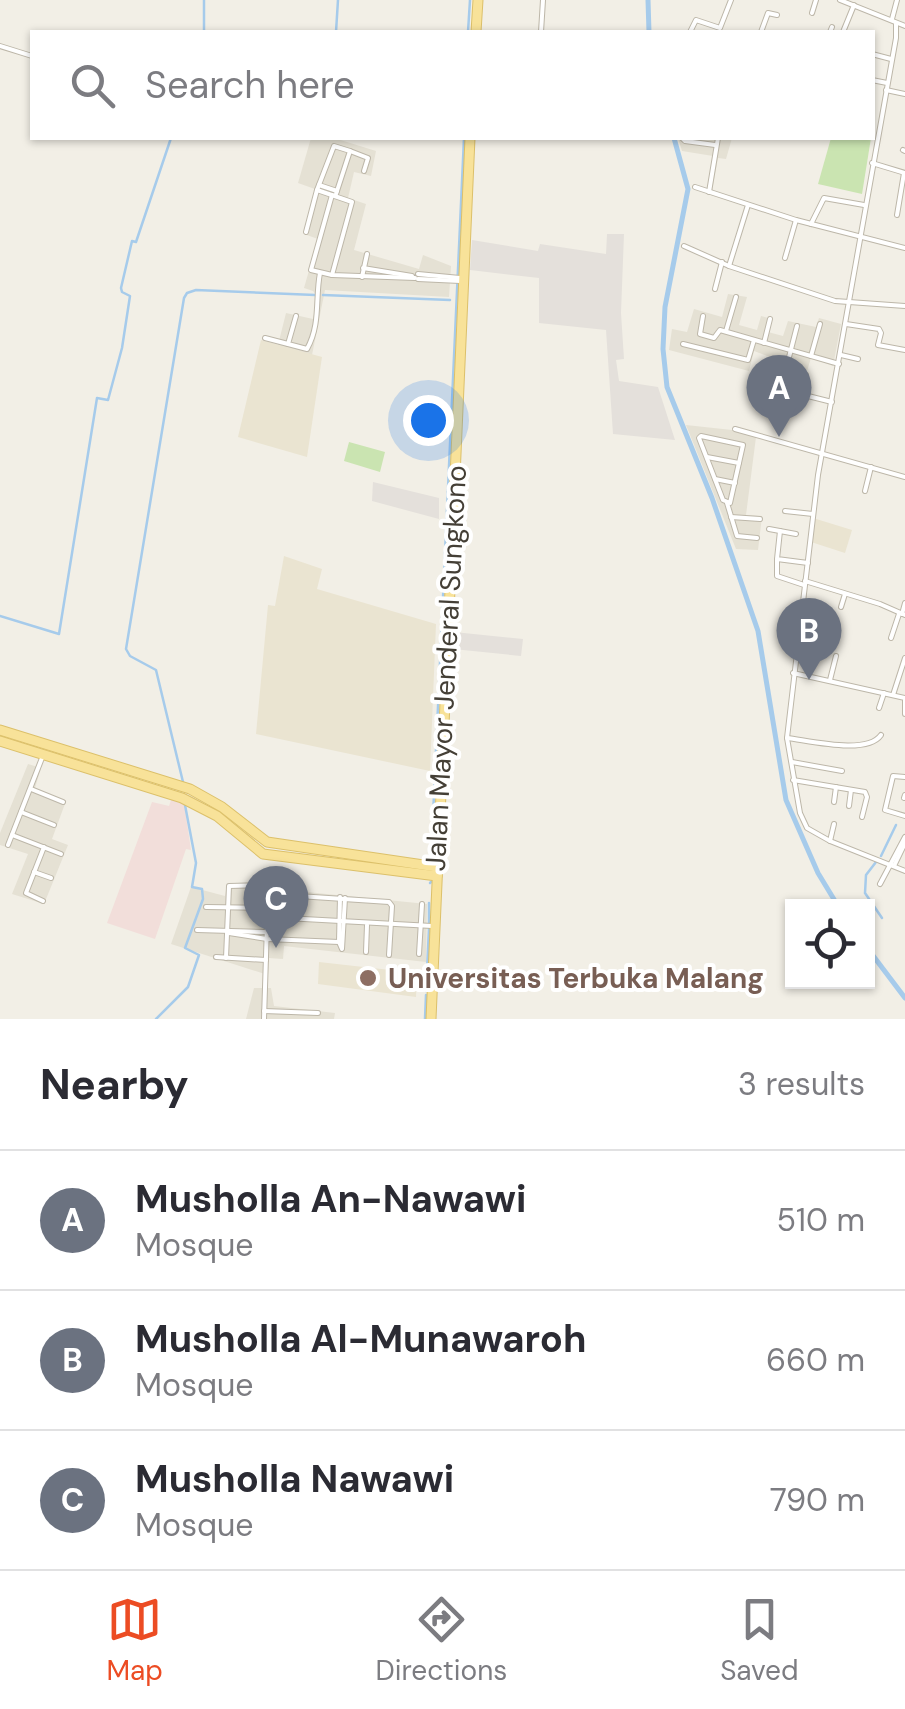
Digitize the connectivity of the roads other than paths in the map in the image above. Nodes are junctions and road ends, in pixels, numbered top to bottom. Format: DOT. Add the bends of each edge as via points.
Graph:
graph roads {
  1 [pos="478,0"];
  2 [pos="543,0"];
  3 [pos="732,0"];
  4 [pos="816,0"];
  5 [pos="840,0"];
  6 [pos="898,0"];
  7 [pos="854,5"];
  8 [pos="812,13"];
  9 [pos="777,15"];
  10 [pos="894,21"];
  11 [pos="713,25"];
  12 [pos="905,26"];
  13 [pos="720,28"];
  14 [pos="476,30"];
  15 [pos="541,30"];
  16 [pos="691,30"];
  17 [pos="712,30"];
  18 [pos="725,30"];
  19 [pos="762,30"];
  20 [pos="844,30"];
  21 [pos="0,46"];
  22 [pos="30,55"];
  23 [pos="875,55"];
  24 [pos="892,59"];
  25 [pos="875,81"];
  26 [pos="886,86"];
  27 [pos="905,94"];
  28 [pos="470,140"];
  29 [pos="683,140"];
  30 [pos="718,140"];
  31 [pos="718,145"];
  32 [pos="350,151"];
  33 [pos="872,162"];
  34 [pos="364,171"];
  35 [pos="905,173"];
  36 [pos="695,187"];
  37 [pos="318,188"];
  38 [pos="709,192"];
  39 [pos="335,194"];
  40 [pos="748,205"];
  41 [pos="864,205"];
  42 [pos="897,215"];
  43 [pos="796,220"];
  44 [pos="811,224"];
  45 [pos="306,232"];
  46 [pos="860,235"];
  47 [pos="684,246"];
  48 [pos="905,248"];
  49 [pos="367,254"];
  50 [pos="785,258"];
  51 [pos="722,262"];
  52 [pos="729,266"];
  53 [pos="363,268"];
  54 [pos="320,274"];
  55 [pos="332,275"];
  56 [pos="362,277"];
  57 [pos="416,277"];
  58 [pos="459,279"];
  59 [pos="715,289"];
  60 [pos="736,298"];
  61 [pos="850,305"];
  62 [pos="905,306"];
  63 [pos="296,316"];
  64 [pos="703,316"];
  65 [pos="770,319"];
  66 [pos="820,324"];
  67 [pos="846,324"];
  68 [pos="798,326"];
  69 [pos="726,331"];
  70 [pos="265,338"];
  71 [pos="754,340"];
  72 [pos="764,343"];
  73 [pos="288,344"];
  74 [pos="683,344"];
  75 [pos="878,345"];
  76 [pos="791,350"];
  77 [pos="905,350"];
  78 [pos="877,354"];
  79 [pos="841,355"];
  80 [pos="811,356"];
  81 [pos="858,359"];
  82 [pos="788,361"];
  83 [pos="838,364"];
  84 [pos="806,375"];
  85 [pos="832,402"];
  86 [pos="735,429"];
  87 [pos="753,434"];
  88 [pos="742,445"];
  89 [pos="822,453"];
  90 [pos="706,456"];
  91 [pos="739,463"];
  92 [pos="871,467"];
  93 [pos="905,477"];
  94 [pos="715,479"];
  95 [pos="735,483"];
  96 [pos="865,491"];
  97 [pos="727,504"];
  98 [pos="785,511"];
  99 [pos="812,514"];
  100 [pos="730,517"];
  101 [pos="760,519"];
  102 [pos="769,530"];
  103 [pos="780,531"];
  104 [pos="796,534"];
  105 [pos="757,538"];
  106 [pos="778,559"];
  107 [pos="808,563"];
  108 [pos="805,583"];
  109 [pos="845,594"];
  110 [pos="905,603"];
  111 [pos="841,607"];
  112 [pos="902,614"];
  113 [pos="891,638"];
  114 [pos="836,656"];
  115 [pos="905,658"];
  116 [pos="793,672"];
  117 [pos="830,680"];
  118 [pos="884,693"];
  119 [pos="893,696"];
  120 [pos="905,699"];
  121 [pos="880,708"];
  122 [pos="905,714"];
  123 [pos="0,730"];
  124 [pos="881,735"];
  125 [pos="787,738"];
  126 [pos="0,741"];
  127 [pos="46,749"];
  128 [pos="790,762"];
  129 [pos="842,771"];
  130 [pos="905,777"];
  131 [pos="793,780"];
  132 [pos="836,787"];
  133 [pos="31,789"];
  134 [pos="851,790"];
  135 [pos="64,802"];
  136 [pos="834,802"];
  137 [pos="848,806"];
  138 [pos="21,812"];
  139 [pos="902,815"];
  140 [pos="862,817"];
  141 [pos="834,824"];
  142 [pos="54,825"];
  143 [pos="12,835"];
  144 [pos="905,840"];
  145 [pos="830,841"];
  146 [pos="8,845"];
  147 [pos="44,847"];
  148 [pos="62,854"];
  149 [pos="892,865"];
  150 [pos="905,870"];
  151 [pos="34,872"];
  152 [pos="437,872"];
  153 [pos="52,878"];
  154 [pos="880,884"];
  155 [pos="268,894"];
  156 [pos="342,897"];
  157 [pos="42,901"];
  158 [pos="422,904"];
  159 [pos="206,907"];
  160 [pos="229,908"];
  161 [pos="268,908"];
  162 [pos="268,917"];
  163 [pos="342,922"];
  164 [pos="367,925"];
  165 [pos="391,925"];
  166 [pos="421,926"];
  167 [pos="435,926"];
  168 [pos="197,930"];
  169 [pos="228,932"];
  170 [pos="267,936"];
  171 [pos="366,952"];
  172 [pos="420,954"];
  173 [pos="389,955"];
  174 [pos="216,957"];
  175 [pos="226,958"];
  176 [pos="266,960"];
  177 [pos="256,1003"];
  178 [pos="264,1008"];
  179 [pos="318,1013"];
  180 [pos="264,1019"];
  181 [pos="432,1019"];
  1 -- 14 [label="main road"];
  2 -- 15 [label="street"];
  3 -- 13 [label="street"];
  4 -- 8 [label="street"];
  5 -- 7 [label="street"];
  6 -- 10 [label="street"];
  7 -- 10 [label="street"];
  7 -- 20 [label="street"];
  9 -- 19 [label="street" via="768,13"];
  10 -- 12 [label="street"];
  10 -- 24 [label="street"];
  11 -- 13 [label="street"];
  11 -- 16 [label="street" via="696,20"];
  11 -- 17 [label="street"];
  13 -- 18 [label="street"];
  21 -- 22 [label="street"];
  23 -- 24 [label="street"];
  24 -- 26 [label="street"];
  25 -- 26 [label="street"];
  26 -- 27 [label="street"];
  26 -- 33 [label="street"];
  28 -- 58 [label="main road, Jalan Mayor Jenderal Sungkono"];
  29 -- 31 [label="street"];
  30 -- 31 [label="street"];
  31 -- 38 [label="street"];
  32 -- 34 [label="street" via="368,158"];
  32 -- 37 [label="street" via="331,147"];
  32 -- 39 [label="street"];
  33 -- 35 [label="street"];
  33 -- 41 [label="street"];
  35 -- 42 [label="street"];
  36 -- 38 [label="street"];
  37 -- 39 [label="street"];
  37 -- 45 [label="street"];
  38 -- 40 [label="street"];
  39 -- 54 [label="street" via="312,268"];
  39 -- 55 [label="street" via="352,202"];
  40 -- 43 [label="street"];
  40 -- 52 [label="street"];
  41 -- 44 [label="street" via="824,198"];
  41 -- 46 [label="street"];
  43 -- 44 [label="street"];
  43 -- 50 [label="street"];
  44 -- 46 [label="street"];
  46 -- 48 [label="street"];
  46 -- 61 [label="street"];
  47 -- 51 [label="street"];
  49 -- 53 [label="street"];
  51 -- 52 [label="street"];
  51 -- 59 [label="street"];
  52 -- 61 [label="street"];
  53 -- 56 [label="street"];
  53 -- 57 [label="street"];
  54 -- 55 [label="street"];
  54 -- 73 [label="street" via="308,347"];
  55 -- 56 [label="street"];
  56 -- 57 [label="street"];
  57 -- 58 [label="street"];
  58 -- 152 [label="main road, Jalan Mayor Jenderal Sungkono"];
  60 -- 69 [label="street"];
  61 -- 62 [label="street"];
  61 -- 67 [label="street"];
  63 -- 73 [label="street"];
  64 -- 69 [label="street" via="700,334 714,338"];
  65 -- 72 [label="street"];
  66 -- 80 [label="street"];
  67 -- 75 [label="street" via="879,329"];
  67 -- 79 [label="street"];
  68 -- 76 [label="street"];
  69 -- 71 [label="street"];
  70 -- 73 [label="street"];
  71 -- 72 [label="street"];
  71 -- 74 [label="street" via="748,360"];
  72 -- 76 [label="street"];
  75 -- 77 [label="street"];
  75 -- 78 [label="street"];
  76 -- 80 [label="street"];
  76 -- 82 [label="street"];
  79 -- 81 [label="street"];
  79 -- 83 [label="street"];
  80 -- 83 [label="street"];
  83 -- 85 [label="street"];
  84 -- 85 [label="street" via="804,396"];
  85 -- 89 [label="street"];
  86 -- 87 [label="street"];
  87 -- 88 [label="street"];
  87 -- 89 [label="street"];
  88 -- 90 [label="street" via="701,436"];
  88 -- 91 [label="street"];
  89 -- 92 [label="street"];
  89 -- 99 [label="street"];
  90 -- 91 [label="street"];
  90 -- 94 [label="street"];
  91 -- 95 [label="street"];
  92 -- 93 [label="street"];
  92 -- 96 [label="street"];
  94 -- 95 [label="street"];
  94 -- 97 [label="street"];
  95 -- 97 [label="street"];
  97 -- 100 [label="street"];
  98 -- 99 [label="street"];
  99 -- 107 [label="street"];
  100 -- 101 [label="street"];
  100 -- 105 [label="street" via="737,536"];
  102 -- 103 [label="street"];
  103 -- 104 [label="street"];
  103 -- 106 [label="street"];
  106 -- 107 [label="street"];
  106 -- 108 [label="street" via="777,576"];
  107 -- 108 [label="street"];
  108 -- 109 [label="street"];
  108 -- 116 [label="street"];
  109 -- 111 [label="street"];
  109 -- 112 [label="street"];
  110 -- 112 [label="street"];
  112 -- 113 [label="street"];
  114 -- 117 [label="street"];
  115 -- 119 [label="street"];
  116 -- 117 [label="street"];
  116 -- 125 [label="street"];
  117 -- 118 [label="street"];
  118 -- 119 [label="street"];
  118 -- 121 [label="street"];
  119 -- 120 [label="street"];
  120 -- 122 [label="street"];
  123 -- 127 [label="main road"];
  124 -- 125 [label="street" via="865,746"];
  125 -- 128 [label="street"];
  126 -- 127 [label="main road"];
  127 -- 133 [label="street"];
  127 -- 152 [label="main road" via="177,784 267,842"];
  128 -- 129 [label="street"];
  128 -- 131 [label="street"];
  130 -- 139 [label="street" via="893,776 885,808"];
  131 -- 132 [label="street"];
  131 -- 145 [label="street" via="804,824"];
  132 -- 134 [label="street"];
  132 -- 136 [label="street"];
  133 -- 135 [label="street"];
  133 -- 138 [label="street"];
  134 -- 137 [label="street"];
  134 -- 140 [label="street" via="867,793"];
  138 -- 142 [label="street"];
  138 -- 143 [label="street"];
  141 -- 145 [label="street"];
  143 -- 146 [label="street"];
  143 -- 147 [label="street"];
  144 -- 149 [label="street"];
  145 -- 149 [label="street"];
  147 -- 148 [label="street"];
  147 -- 151 [label="street"];
  149 -- 150 [label="street"];
  149 -- 154 [label="street"];
  151 -- 153 [label="street"];
  151 -- 157 [label="street" via="26,894"];
  152 -- 167 [label="main road, Jalan Mayor Jenderal Sungkono"];
  155 -- 156 [label="street"];
  155 -- 160 [label="street" via="263,885 229,886"];
  155 -- 161 [label="street"];
  156 -- 163 [label="street"];
  156 -- 165 [label="street" via="389,902"];
  158 -- 166 [label="street"];
  159 -- 160 [label="street"];
  160 -- 161 [label="street"];
  160 -- 169 [label="street"];
  161 -- 162 [label="street"];
  162 -- 163 [label="street"];
  162 -- 170 [label="street"];
  163 -- 164 [label="street"];
  163 -- 170 [label="street" via="338,942"];
  164 -- 165 [label="street"];
  164 -- 171 [label="street"];
  165 -- 166 [label="street"];
  165 -- 173 [label="street"];
  166 -- 167 [label="street"];
  166 -- 172 [label="street"];
  167 -- 181 [label="main road, Jalan Mayor Jenderal Sungkono"];
  168 -- 169 [label="street"];
  169 -- 170 [label="street"];
  169 -- 175 [label="street"];
  170 -- 176 [label="street"];
  174 -- 175 [label="street"];
  175 -- 176 [label="street"];
  176 -- 178 [label="street"];
  177 -- 178 [label="street"];
  178 -- 179 [label="street"];
  178 -- 180 [label="street"];
}
